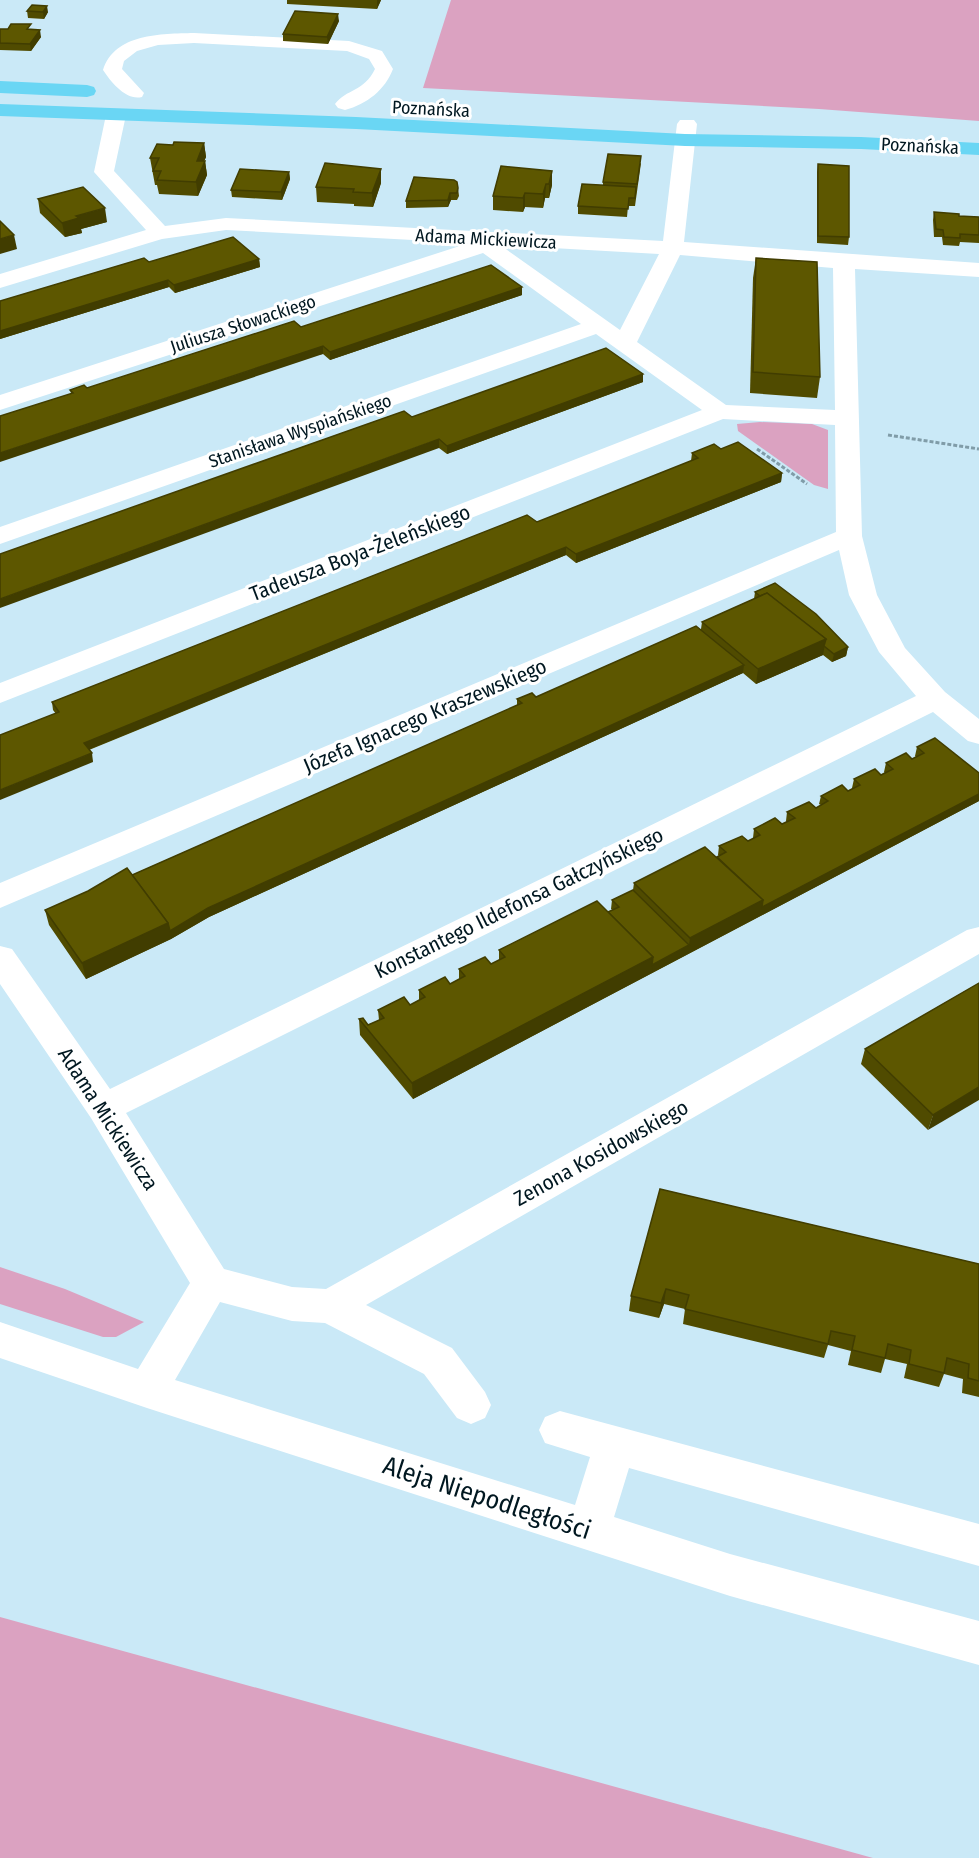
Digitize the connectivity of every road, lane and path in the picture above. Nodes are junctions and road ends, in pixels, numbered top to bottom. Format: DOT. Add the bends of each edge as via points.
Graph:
graph roads {
  1 [pos="0,87"];
  2 [pos="135,93"];
  3 [pos="154,94"];
  4 [pos="312,102"];
  5 [pos="345,104"];
  6 [pos="0,110"];
  7 [pos="33,112"];
  8 [pos="0,115"];
  9 [pos="117,115"];
  10 [pos="686,132"];
  11 [pos="979,149"];
  12 [pos="160,233"];
  13 [pos="481,242"];
  14 [pos="674,248"];
  15 [pos="844,262"];
  16 [pos="979,270"];
  17 [pos="0,281"];
  18 [pos="600,325"];
  19 [pos="625,342"];
  20 [pos="0,403"];
  21 [pos="720,412"];
  22 [pos="848,424"];
  23 [pos="979,449"];
  24 [pos="849,523"];
  25 [pos="0,536"];
  26 [pos="0,694"];
  27 [pos="935,699"];
  28 [pos="979,734"];
  29 [pos="0,896"];
  30 [pos="979,939"];
  31 [pos="0,958"];
  32 [pos="104,1108"];
  33 [pos="211,1283"];
  34 [pos="330,1306"];
  35 [pos="0,1340"];
  36 [pos="147,1390"];
  37 [pos="471,1405"];
  38 [pos="560,1430"];
  39 [pos="615,1446"];
  40 [pos="588,1530"];
  41 [pos="979,1545"];
  42 [pos="979,1643"];
  1 -- 2 [label="main road"];
  2 -- 3 [label="main road"];
  2 -- 5 [label="street" via="112,70 116,58 130,47 158,40 242,40 349,46 376,55 384,69 380,81 370,92"];
  4 -- 5 [label="main road, Poznańska"];
  5 -- 10 [label="main road, Poznańska"];
  6 -- 7 [label="main road, Poznańska"];
  7 -- 8 [label="street"];
  7 -- 9 [label="main road, Poznańska"];
  9 -- 10 [label="main road, Poznańska"];
  9 -- 12 [label="street" via="104,172"];
  10 -- 11 [label="main road, Poznańska"];
  10 -- 14 [label="street"];
  12 -- 13 [label="street, Adama Mickiewicza" via="226,224"];
  12 -- 17 [label="street, Adama Mickiewicza"];
  13 -- 14 [label="street, Adama Mickiewicza"];
  13 -- 18 [label="street"];
  13 -- 20 [label="street, Juliusza Słowackiego"];
  14 -- 15 [label="street, Adama Mickiewicza"];
  14 -- 19 [label="street"];
  15 -- 16 [label="street, Adama Mickiewicza"];
  15 -- 22 [label="street"];
  18 -- 19 [label="street"];
  18 -- 25 [label="street, Stanisława Wyspiańskiego"];
  19 -- 21 [label="street"];
  21 -- 22 [label="street"];
  21 -- 24 [label="path" via="721,425 825,496"];
  21 -- 26 [label="street, Tadeusza Boya-Żeleńskiego"];
  22 -- 23 [label="path"];
  22 -- 24 [label="street"];
  24 -- 27 [label="street" via="863,595 893,652"];
  24 -- 29 [label="street, Józefa Ignacego Kraszewskiego"];
  27 -- 28 [label="street"];
  27 -- 32 [label="street, Konstantego Ildefonsa Gałczyńskiego"];
  30 -- 34 [label="street, Zenona Kosidowskiego"];
  31 -- 32 [label="street, Adama Mickiewicza"];
  32 -- 33 [label="street, Adama Mickiewicza"];
  33 -- 34 [label="street" via="292,1304"];
  33 -- 36 [label="street"];
  34 -- 37 [label="street" via="438,1361"];
  35 -- 36 [label="street, Aleja Niepodległości"];
  36 -- 40 [label="street, Aleja Niepodległości"];
  38 -- 39 [label="street"];
  39 -- 40 [label="street"];
  39 -- 41 [label="street"];
  40 -- 42 [label="street, Aleja Niepodległości" via="730,1575"];
}
